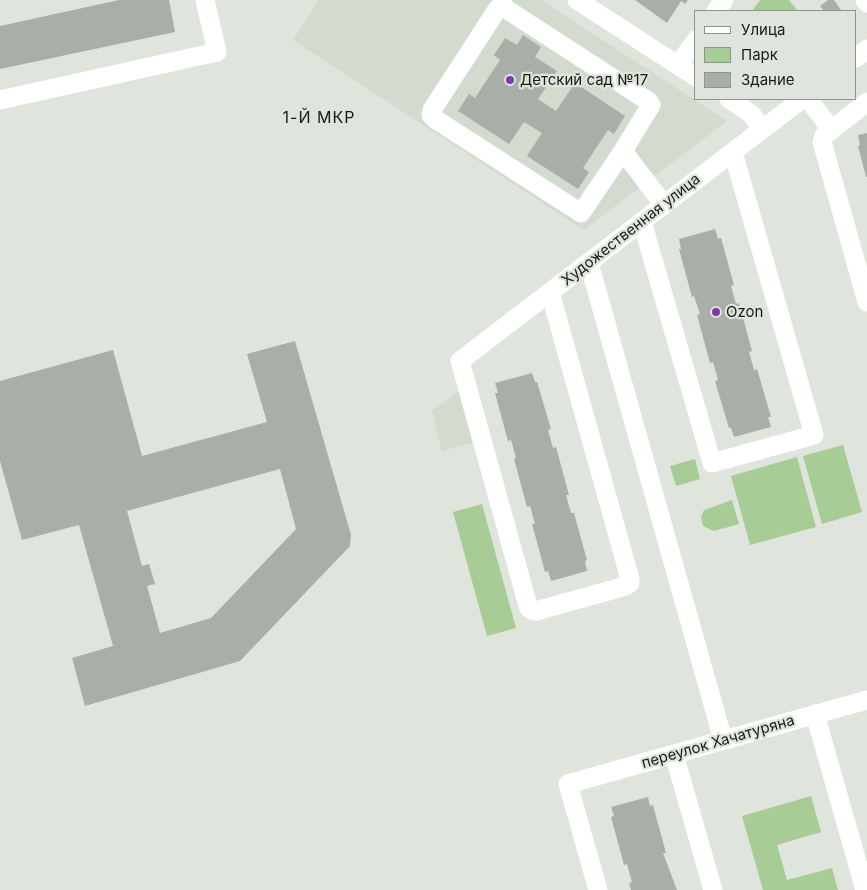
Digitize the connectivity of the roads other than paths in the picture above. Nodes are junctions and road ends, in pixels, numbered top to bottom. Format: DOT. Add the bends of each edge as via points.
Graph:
graph roads {
  1 [pos="205,0"];
  2 [pos="865,0"];
  3 [pos="582,1"];
  4 [pos="502,2"];
  5 [pos="867,3"];
  6 [pos="694,43"];
  7 [pos="867,49"];
  8 [pos="857,57"];
  9 [pos="678,66"];
  10 [pos="694,76"];
  11 [pos="0,100"];
  12 [pos="730,100"];
  13 [pos="801,100"];
  14 [pos="809,100"];
  15 [pos="867,102"];
  16 [pos="763,129"];
  17 [pos="831,130"];
  18 [pos="623,151"];
  19 [pos="733,152"];
  20 [pos="664,205"];
  21 [pos="642,222"];
  22 [pos="589,262"];
  23 [pos="550,292"];
  24 [pos="867,302"];
  25 [pos="867,700"];
  26 [pos="815,714"];
  27 [pos="723,740"];
  28 [pos="674,754"];
  29 [pos="598,890"];
  30 [pos="713,890"];
  31 [pos="865,890"];
  1 -- 11 [label="street" via="217,52"];
  2 -- 5 [label="street"];
  3 -- 9 [label="street"];
  4 -- 18 [label="street" via="648,101 650,110"];
  4 -- 18 [label="street" via="432,110 435,120 578,213 584,211"];
  6 -- 9 [label="street"];
  7 -- 8 [label="street"];
  9 -- 10 [label="street"];
  12 -- 16 [label="street" via="751,114"];
  13 -- 16 [label="street, Художественная улица"];
  14 -- 17 [label="street"];
  15 -- 17 [label="street"];
  16 -- 19 [label="street, Художественная улица"];
  17 -- 24 [label="street" via="822,142"];
  18 -- 20 [label="street"];
  19 -- 20 [label="street, Художественная улица"];
  19 -- 21 [label="street" via="814,434 712,463"];
  20 -- 21 [label="street, Художественная улица"];
  21 -- 22 [label="street, Художественная улица"];
  22 -- 23 [label="street, Художественная улица"];
  22 -- 27 [label="street"];
  23 -- 23 [label="street, Художественная улица" via="460,362 528,606 536,611 630,584"];
  25 -- 26 [label="street, переулок Хачатуряна"];
  26 -- 27 [label="street, переулок Хачатуряна"];
  26 -- 31 [label="street"];
  27 -- 28 [label="street, переулок Хачатуряна"];
  28 -- 29 [label="street, переулок Хачатуряна" via="568,784"];
  28 -- 30 [label="street"];
}
